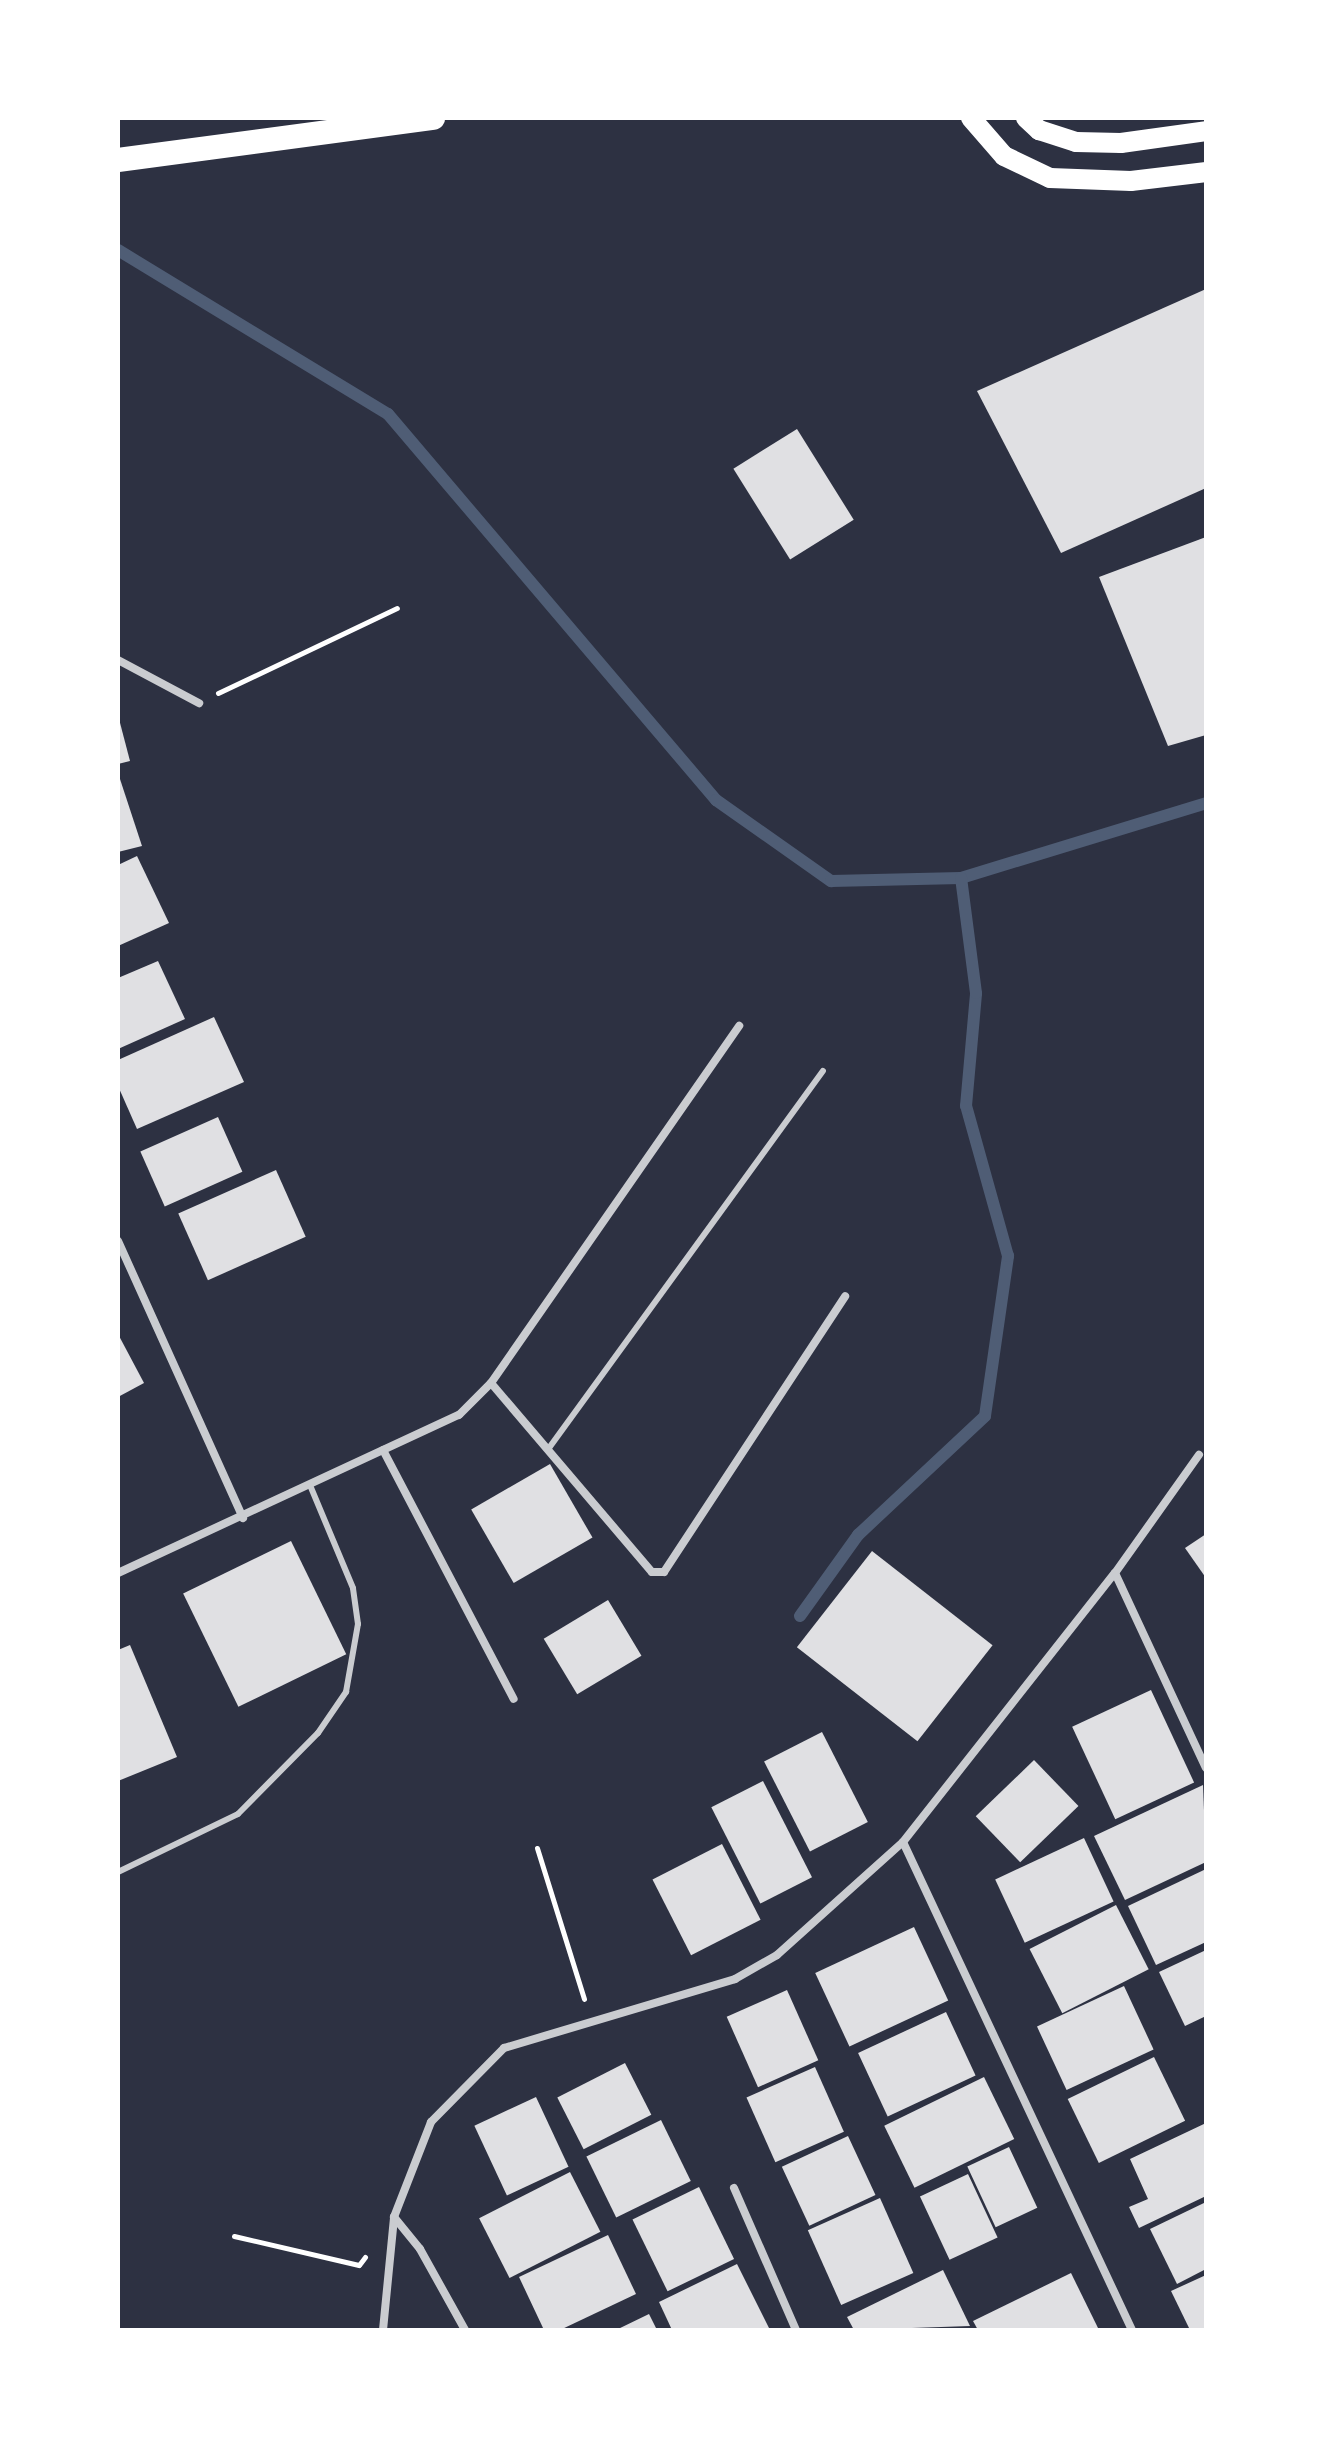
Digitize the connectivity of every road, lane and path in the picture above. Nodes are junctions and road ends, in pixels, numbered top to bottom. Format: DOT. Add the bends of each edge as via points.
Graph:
graph roads {
  1 [pos="433,118"];
  2 [pos="971,118"];
  3 [pos="1026,118"];
  4 [pos="1206,131"];
  5 [pos="118,160"];
  6 [pos="1206,172"];
  7 [pos="397,608"];
  8 [pos="118,660"];
  9 [pos="199,703"];
  10 [pos="739,1026"];
  11 [pos="823,1071"];
  12 [pos="118,1241"];
  13 [pos="845,1296"];
  14 [pos="491,1383"];
  15 [pos="549,1448"];
  16 [pos="383,1450"];
  17 [pos="1199,1455"];
  18 [pos="310,1485"];
  19 [pos="243,1518"];
  20 [pos="118,1573"];
  21 [pos="1115,1573"];
  22 [pos="514,1699"];
  23 [pos="1206,1768"];
  24 [pos="903,1842"];
  25 [pos="537,1848"];
  26 [pos="118,1872"];
  27 [pos="592,2023"];
  28 [pos="734,2188"];
  29 [pos="394,2217"];
  30 [pos="234,2236"];
  31 [pos="383,2330"];
  32 [pos="465,2330"];
  33 [pos="796,2330"];
  34 [pos="1132,2330"];
  1 -- 5 [label="highway"];
  2 -- 6 [label="main road" via="1004,156 1050,178 1105,182"];
  3 -- 4 [label="main road" via="1039,130 1076,142 1121,143"];
  7 -- 9 [label="path"];
  8 -- 9 [label="street"];
  10 -- 14 [label="street"];
  11 -- 15 [label="lane"];
  12 -- 19 [label="street"];
  13 -- 15 [label="street" via="664,1572 652,1572"];
  14 -- 15 [label="street"];
  14 -- 16 [label="street" via="459,1415"];
  16 -- 18 [label="street"];
  16 -- 22 [label="street"];
  17 -- 21 [label="street"];
  18 -- 19 [label="street"];
  18 -- 26 [label="lane" via="353,1588 358,1624 346,1692 318,1733 238,1814"];
  19 -- 20 [label="street"];
  21 -- 23 [label="street"];
  21 -- 24 [label="street"];
  24 -- 27 [label="street" via="777,1955 735,1979"];
  24 -- 34 [label="street"];
  25 -- 27 [label="path"];
  27 -- 29 [label="street" via="504,2048 431,2122"];
  28 -- 33 [label="street"];
  29 -- 30 [label="path" via="359,2265"];
  29 -- 31 [label="street"];
  29 -- 32 [label="street" via="420,2249"];
}
